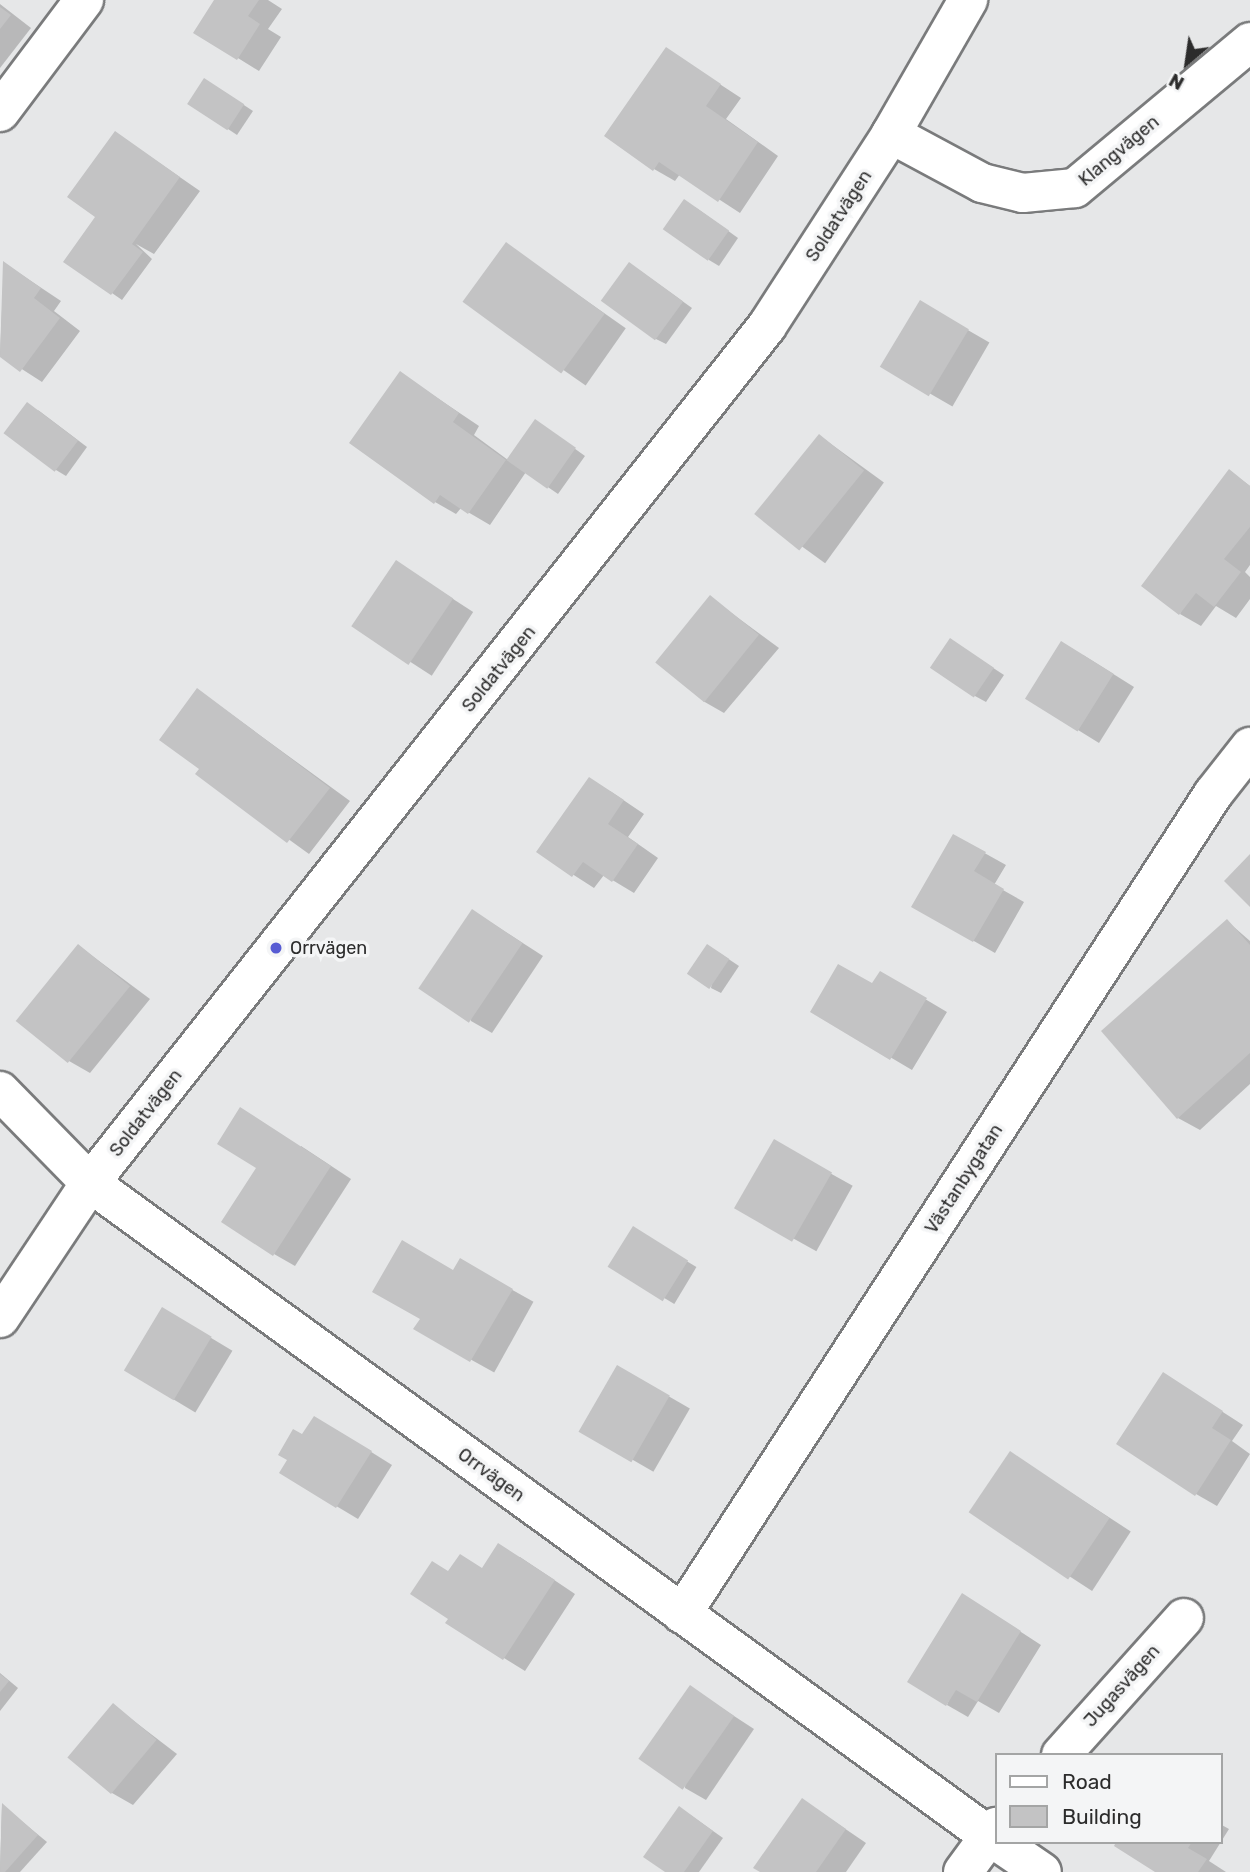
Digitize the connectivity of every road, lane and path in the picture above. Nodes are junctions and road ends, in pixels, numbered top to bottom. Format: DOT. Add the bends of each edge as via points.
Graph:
graph roads {
  1 [pos="84,0"];
  2 [pos="968,0"];
  3 [pos="1250,42"];
  4 [pos="0,112"];
  5 [pos="891,134"];
  6 [pos="1250,747"];
  7 [pos="0,1091"];
  8 [pos="90,1184"];
  9 [pos="0,1318"];
  10 [pos="682,1614"];
  11 [pos="1184,1618"];
  12 [pos="1063,1753"];
  13 [pos="995,1836"];
  14 [pos="1005,1844"];
  15 [pos="963,1872"];
  16 [pos="1042,1872"];
  1 -- 4 [label="street"];
  2 -- 5 [label="street, Soldatvägen"];
  3 -- 5 [label="street, Klangvägen" via="1075,188 1023,193 982,183"];
  5 -- 8 [label="street, Soldatvägen" via="767,326"];
  6 -- 10 [label="street, Västanbygatan" via="1213,794"];
  7 -- 8 [label="street, Orrvägen"];
  8 -- 9 [label="street, Soldatvägen"];
  8 -- 10 [label="street, Orrvägen"];
  10 -- 13 [label="street, Orrvägen"];
  11 -- 12 [label="street, Jugasvägen"];
  13 -- 15 [label="street"];
  14 -- 16 [label="street, Orrvägen"];
}
